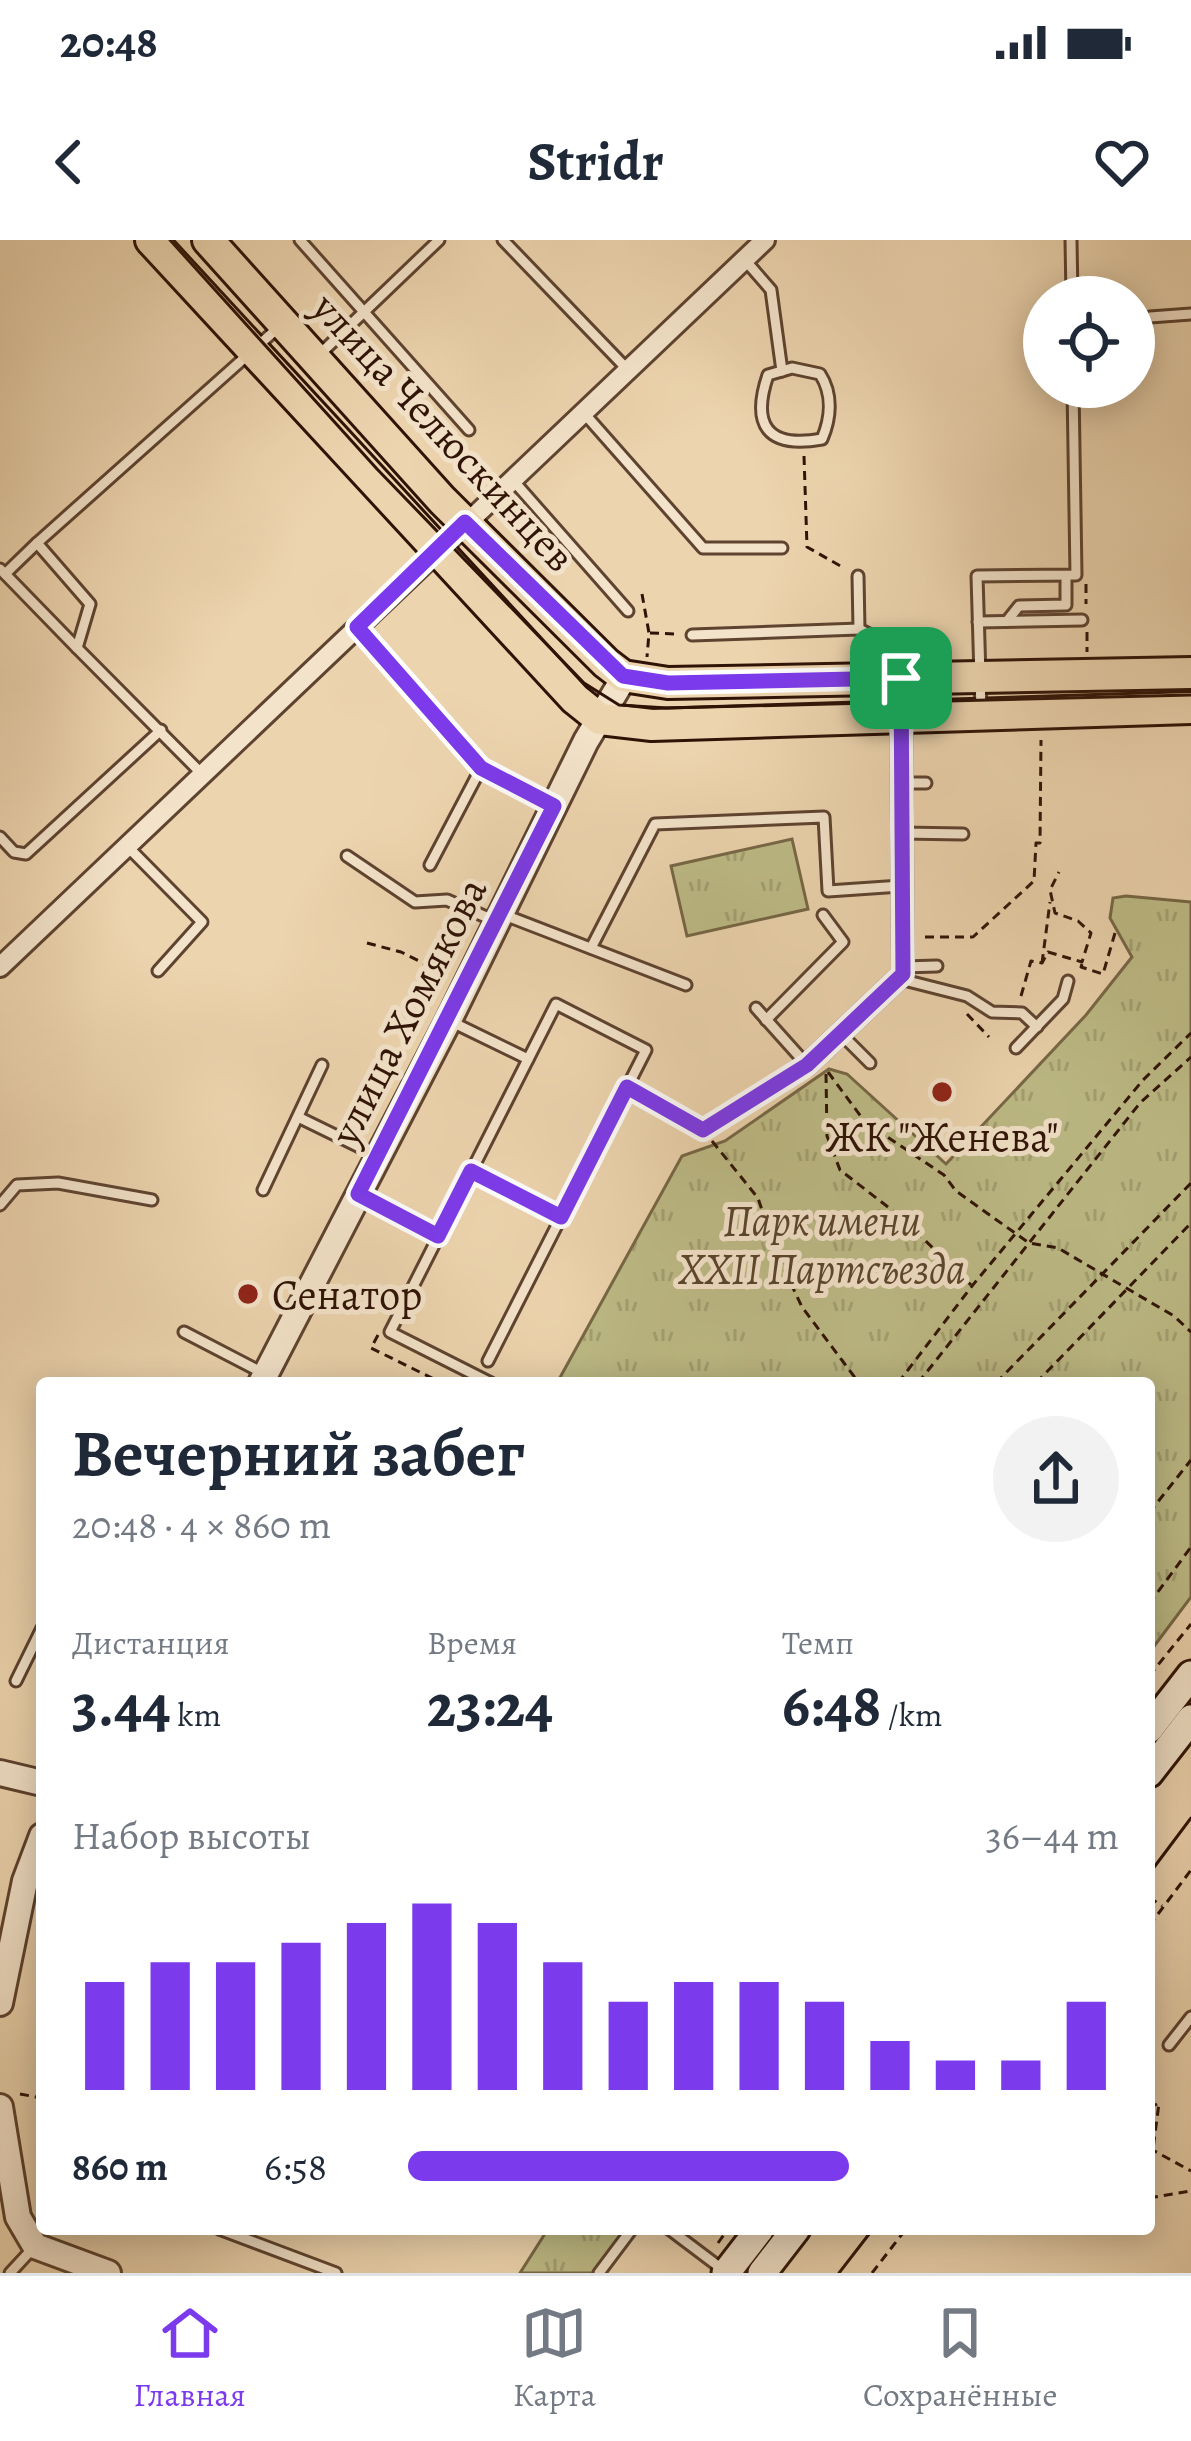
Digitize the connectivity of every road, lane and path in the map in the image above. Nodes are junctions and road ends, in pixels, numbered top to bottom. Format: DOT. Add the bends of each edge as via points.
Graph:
graph roads {
  1 [pos="151,240"];
  2 [pos="208,240"];
  3 [pos="300,240"];
  4 [pos="439,240"];
  5 [pos="503,240"];
  6 [pos="1071,240"];
  7 [pos="763,241"];
  8 [pos="745,260"];
  9 [pos="1072,276"];
  10 [pos="362,311"];
  11 [pos="1191,314"];
  12 [pos="1155,317"];
  13 [pos="283,323"];
  14 [pos="253,351"];
  15 [pos="315,358"];
  16 [pos="627,369"];
  17 [pos="782,370"];
  18 [pos="1073,408"];
  19 [pos="583,412"];
  20 [pos="469,430"];
  21 [pos="804,442"];
  22 [pos="511,478"];
  23 [pos="465,522"];
  24 [pos="37,543"];
  25 [pos="782,548"];
  26 [pos="435,550"];
  27 [pos="3,571"];
  28 [pos="858,576"];
  29 [pos="1066,580"];
  30 [pos="642,594"];
  31 [pos="628,611"];
  32 [pos="1082,620"];
  33 [pos="1007,621"];
  34 [pos="978,622"];
  35 [pos="357,627"];
  36 [pos="859,629"];
  37 [pos="649,633"];
  38 [pos="692,635"];
  39 [pos="77,648"];
  40 [pos="636,668"];
  41 [pos="1191,673"];
  42 [pos="980,676"];
  43 [pos="901,678"];
  44 [pos="1191,708"];
  45 [pos="981,716"];
  46 [pos="600,718"];
  47 [pos="901,718"];
  48 [pos="161,730"];
  49 [pos="1041,733"];
  50 [pos="481,768"];
  51 [pos="204,776"];
  52 [pos="902,783"];
  53 [pos="926,783"];
  54 [pos="554,806"];
  55 [pos="902,833"];
  56 [pos="963,834"];
  57 [pos="0,837"];
  58 [pos="128,847"];
  59 [pos="347,856"];
  60 [pos="430,866"];
  61 [pos="1058,872"];
  62 [pos="903,886"];
  63 [pos="1050,901"];
  64 [pos="823,915"];
  65 [pos="500,918"];
  66 [pos="1056,922"];
  67 [pos="1115,933"];
  68 [pos="925,937"];
  69 [pos="367,943"];
  70 [pos="591,948"];
  71 [pos="1082,962"];
  72 [pos="1042,963"];
  73 [pos="0,967"];
  74 [pos="937,967"];
  75 [pos="437,970"];
  76 [pos="158,971"];
  77 [pos="902,973"];
  78 [pos="1067,981"];
  79 [pos="686,985"];
  80 [pos="958,1006"];
  81 [pos="756,1008"];
  82 [pos="1016,1013"];
  83 [pos="449,1020"];
  84 [pos="766,1021"];
  85 [pos="1036,1027"];
  86 [pos="1191,1033"];
  87 [pos="841,1034"];
  88 [pos="989,1036"];
  89 [pos="1016,1048"];
  90 [pos="1191,1057"];
  91 [pos="528,1059"];
  92 [pos="831,1063"];
  93 [pos="870,1063"];
  94 [pos="322,1065"];
  95 [pos="816,1067"];
  96 [pos="627,1087"];
  97 [pos="298,1117"];
  98 [pos="703,1130"];
  99 [pos="379,1156"];
  100 [pos="471,1171"];
  101 [pos="1191,1183"];
  102 [pos="262,1190"];
  103 [pos="358,1194"];
  104 [pos="152,1200"];
  105 [pos="0,1205"];
  106 [pos="561,1217"];
  107 [pos="1191,1223"];
  108 [pos="1016,1232"];
  109 [pos="438,1236"];
  110 [pos="1029,1243"];
  111 [pos="1102,1275"];
  112 [pos="972,1286"];
  113 [pos="1126,1288"];
  114 [pos="184,1332"];
  115 [pos="1191,1332"];
  116 [pos="488,1361"];
  117 [pos="461,1368"];
  118 [pos="260,1377"];
  119 [pos="264,1377"];
  120 [pos="457,1377"];
  121 [pos="479,1377"];
  122 [pos="854,1377"];
  123 [pos="903,1377"];
  124 [pos="923,1377"];
  125 [pos="1002,1377"];
  126 [pos="1042,1377"];
  127 [pos="1191,1460"];
  128 [pos="1155,1505"];
  129 [pos="1191,1547"];
  130 [pos="1155,1596"];
  131 [pos="1191,1624"];
  132 [pos="36,1640"];
  133 [pos="1155,1669"];
  134 [pos="1191,1675"];
  135 [pos="16,1681"];
  136 [pos="1191,1719"];
  137 [pos="1155,1721"];
  138 [pos="1155,1765"];
  139 [pos="0,1773"];
  140 [pos="36,1782"];
  141 [pos="36,1865"];
  142 [pos="1191,1870"];
  143 [pos="1155,1901"];
  144 [pos="1163,1907"];
  145 [pos="1155,1918"];
  146 [pos="0,2003"];
  147 [pos="1191,2017"];
  148 [pos="1169,2045"];
  149 [pos="36,2098"];
  150 [pos="4,2100"];
  151 [pos="1155,2151"];
  152 [pos="1191,2171"];
  153 [pos="1191,2191"];
  154 [pos="1155,2197"];
  155 [pos="235,2235"];
  156 [pos="628,2235"];
  157 [pos="676,2235"];
  158 [pos="755,2235"];
  159 [pos="791,2235"];
  160 [pos="902,2235"];
  161 [pos="35,2246"];
  162 [pos="58,2264"];
  163 [pos="726,2272"];
  164 [pos="10,2273"];
  165 [pos="108,2273"];
  166 [pos="336,2273"];
  167 [pos="599,2273"];
  168 [pos="762,2273"];
  169 [pos="872,2273"];
  1 -- 14 [label="main road, улица Челюскинцев"];
  2 -- 13 [label="main road, улица Челюскинцев"];
  3 -- 10 [label="lane"];
  4 -- 10 [label="lane"];
  5 -- 16 [label="lane"];
  6 -- 9 [label="lane"];
  7 -- 8 [label="street"];
  8 -- 16 [label="street"];
  8 -- 17 [label="lane" via="771,290"];
  10 -- 15 [label="lane"];
  10 -- 20 [label="lane"];
  11 -- 12 [label="lane"];
  13 -- 14 [label="lane"];
  13 -- 15 [label="main road, улица Челюскинцев"];
  14 -- 24 [label="lane"];
  14 -- 26 [label="main road, улица Челюскинцев"];
  15 -- 23 [label="main road, улица Челюскинцев"];
  16 -- 19 [label="street"];
  17 -- 21 [label="lane" via="769,375 760,418 768,432"];
  17 -- 21 [label="lane" via="806,368 826,383 830,421 822,439"];
  18 -- 34 [label="lane" via="1076,574 977,576"];
  19 -- 22 [label="street"];
  19 -- 25 [label="lane" via="703,548"];
  21 -- 28 [label="path" via="807,548"];
  22 -- 23 [label="street"];
  22 -- 31 [label="lane"];
  23 -- 26 [label="street"];
  23 -- 40 [label="main road, улица Челюскинцев" via="606,663"];
  24 -- 27 [label="lane"];
  24 -- 39 [label="lane" via="90,604"];
  26 -- 35 [label="street"];
  26 -- 46 [label="main road, улица Челюскинцев"];
  27 -- 39 [label="lane"];
  28 -- 36 [label="lane"];
  29 -- 33 [label="lane" via="1066,605 1019,606"];
  30 -- 37 [label="path"];
  32 -- 33 [label="lane"];
  33 -- 34 [label="lane"];
  34 -- 42 [label="lane"];
  35 -- 50 [label="lane"];
  35 -- 51 [label="street"];
  36 -- 38 [label="lane"];
  36 -- 43 [label="lane" via="885,642"];
  37 -- 38 [label="path"];
  37 -- 40 [label="path"];
  39 -- 48 [label="lane"];
  40 -- 43 [label="main road" via="668,683"];
  40 -- 46 [label="street, улица Хомякова"];
  41 -- 42 [label="main road"];
  42 -- 43 [label="main road"];
  42 -- 45 [label="lane"];
  43 -- 47 [label="street"];
  44 -- 45 [label="main road"];
  45 -- 47 [label="main road"];
  46 -- 47 [label="main road" via="640,725"];
  46 -- 54 [label="street, улица Хомякова"];
  47 -- 52 [label="street"];
  48 -- 51 [label="lane"];
  48 -- 57 [label="lane" via="26,854"];
  49 -- 68 [label="path" via="1034,880 973,937"];
  50 -- 54 [label="lane"];
  50 -- 60 [label="lane"];
  51 -- 58 [label="street"];
  52 -- 53 [label="lane"];
  52 -- 55 [label="street"];
  54 -- 65 [label="street, улица Хомякова"];
  55 -- 56 [label="lane"];
  55 -- 62 [label="street"];
  58 -- 73 [label="street"];
  58 -- 76 [label="lane" via="202,922"];
  59 -- 65 [label="lane" via="415,902 447,900"];
  61 -- 63 [label="path"];
  62 -- 70 [label="lane" via="828,891 824,817 655,824"];
  62 -- 77 [label="street"];
  63 -- 66 [label="path"];
  63 -- 66 [label="path"];
  64 -- 84 [label="lane" via="843,942"];
  65 -- 70 [label="lane"];
  65 -- 83 [label="street, улица Хомякова"];
  66 -- 71 [label="path" via="1078,921 1091,933"];
  66 -- 72 [label="path"];
  67 -- 71 [label="path" via="1103,974"];
  69 -- 75 [label="path"];
  70 -- 79 [label="lane"];
  71 -- 72 [label="path" via="1048,952"];
  72 -- 82 [label="path" via="1031,961"];
  74 -- 77 [label="lane"];
  77 -- 82 [label="lane" via="992,1012"];
  77 -- 87 [label="street"];
  78 -- 85 [label="lane" via="1063,999"];
  80 -- 88 [label="path"];
  81 -- 84 [label="lane"];
  82 -- 85 [label="lane"];
  83 -- 91 [label="lane"];
  83 -- 99 [label="street, улица Хомякова"];
  84 -- 95 [label="lane"];
  85 -- 89 [label="lane"];
  86 -- 108 [label="path"];
  87 -- 93 [label="lane"];
  87 -- 95 [label="street"];
  90 -- 110 [label="path" via="1140,1102"];
  91 -- 96 [label="lane" via="556,1004 646,1050"];
  91 -- 100 [label="lane"];
  92 -- 95 [label="path"];
  94 -- 97 [label="lane"];
  95 -- 98 [label="lane"];
  95 -- 108 [label="path" via="866,1122"];
  95 -- 112 [label="path" via="840,1170"];
  96 -- 98 [label="lane"];
  96 -- 106 [label="lane"];
  97 -- 99 [label="lane"];
  97 -- 102 [label="lane"];
  98 -- 122 [label="path" via="758,1198 802,1307"];
  99 -- 103 [label="street, улица Хомякова"];
  100 -- 106 [label="lane"];
  100 -- 109 [label="lane"];
  101 -- 111 [label="path"];
  103 -- 109 [label="lane"];
  103 -- 119 [label="street, улица Хомякова"];
  104 -- 105 [label="lane" via="58,1183 17,1185"];
  106 -- 116 [label="lane"];
  107 -- 113 [label="path"];
  108 -- 110 [label="path"];
  108 -- 112 [label="path"];
  109 -- 117 [label="lane" via="389,1332"];
  110 -- 111 [label="path" via="1058,1248"];
  110 -- 124 [label="path"];
  111 -- 113 [label="path"];
  111 -- 125 [label="path"];
  112 -- 123 [label="path"];
  113 -- 115 [label="path"];
  113 -- 126 [label="path"];
  114 -- 118 [label="lane"];
  117 -- 120 [label="lane"];
  117 -- 121 [label="lane"];
  127 -- 128 [label="path"];
  129 -- 130 [label="path"];
  131 -- 133 [label="path"];
  132 -- 135 [label="lane"];
  134 -- 137 [label="main road"];
  136 -- 138 [label="main road"];
  139 -- 140 [label="street"];
  141 -- 146 [label="street"];
  142 -- 144 [label="path"];
  143 -- 144 [label="path"];
  144 -- 145 [label="path"];
  147 -- 148 [label="lane"];
  149 -- 150 [label="path"];
  150 -- 161 [label="street" via="11,2215"];
  151 -- 152 [label="path"];
  153 -- 154 [label="path"];
  155 -- 166 [label="lane"];
  156 -- 167 [label="lane"];
  157 -- 163 [label="lane"];
  158 -- 163 [label="main road"];
  159 -- 168 [label="main road"];
  160 -- 169 [label="path"];
  161 -- 162 [label="street"];
  161 -- 164 [label="lane"];
  162 -- 165 [label="street"];
}
